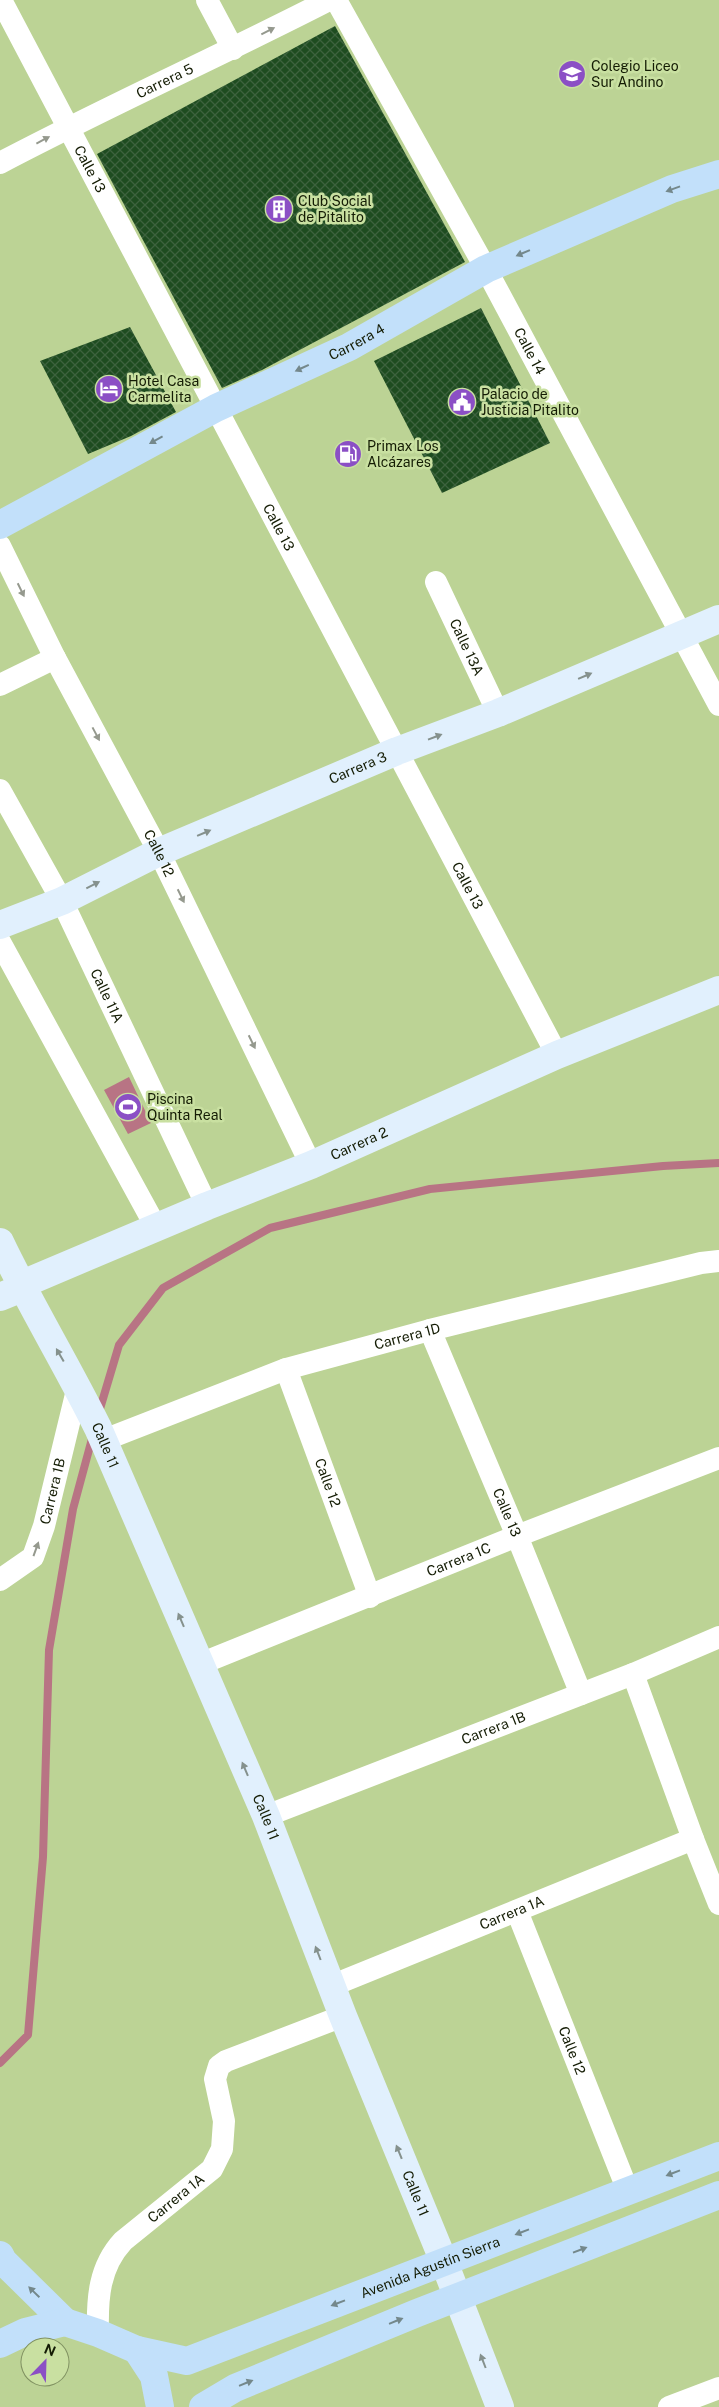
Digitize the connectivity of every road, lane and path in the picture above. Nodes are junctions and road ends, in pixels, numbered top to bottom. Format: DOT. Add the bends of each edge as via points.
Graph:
graph roads {
  1 [pos="1,0"];
  2 [pos="207,0"];
  3 [pos="329,0"];
  4 [pos="336,0"];
  5 [pos="233,49"];
  6 [pos="68,127"];
  7 [pos="0,163"];
  8 [pos="719,174"];
  9 [pos="486,269"];
  10 [pos="216,408"];
  11 [pos="0,525"];
  12 [pos="0,546"];
  13 [pos="436,582"];
  14 [pos="719,619"];
  15 [pos="681,635"];
  16 [pos="55,658"];
  17 [pos="0,685"];
  18 [pos="719,705"];
  19 [pos="498,713"];
  20 [pos="397,751"];
  21 [pos="0,790"];
  22 [pos="159,852"];
  23 [pos="62,901"];
  24 [pos="0,925"];
  25 [pos="0,942"];
  26 [pos="719,990"];
  27 [pos="558,1056"];
  28 [pos="311,1165"];
  29 [pos="207,1206"];
  30 [pos="156,1229"];
  31 [pos="0,1242"];
  32 [pos="719,1261"];
  33 [pos="11,1292"];
  34 [pos="430,1330"];
  35 [pos="286,1369"];
  36 [pos="81,1392"];
  37 [pos="101,1434"];
  38 [pos="719,1458"];
  39 [pos="517,1536"];
  40 [pos="0,1580"];
  41 [pos="370,1597"];
  42 [pos="719,1637"];
  43 [pos="200,1664"];
  44 [pos="633,1674"];
  45 [pos="581,1694"];
  46 [pos="266,1816"];
  47 [pos="693,1839"];
  48 [pos="719,1904"];
  49 [pos="517,1911"];
  50 [pos="331,1986"];
  51 [pos="343,2016"];
  52 [pos="719,2156"];
  53 [pos="628,2191"];
  54 [pos="719,2195"];
  55 [pos="2,2258"];
  56 [pos="444,2262"];
  57 [pos="0,2288"];
  58 [pos="458,2297"];
  59 [pos="66,2322"];
  60 [pos="98,2333"];
  61 [pos="0,2344"];
  62 [pos="137,2350"];
  63 [pos="719,2388"];
  64 [pos="160,2407"];
  65 [pos="203,2407"];
  66 [pos="500,2407"];
  67 [pos="669,2407"];
  1 -- 6 [label="street, Calle 13"];
  2 -- 5 [label="street"];
  5 -- 3 [label="street, Carrera 5, one-way"];
  4 -- 9 [label="street, Calle 14"];
  5 -- 6 [label="street, Carrera 5"];
  7 -- 6 [label="street, Carrera 5, one-way"];
  6 -- 10 [label="street, Calle 13"];
  8 -- 9 [label="main road, Carrera 4, one-way" via="672,189"];
  9 -- 10 [label="main road, Carrera 4, one-way" via="349,347"];
  9 -- 15 [label="street, Calle 14"];
  10 -- 11 [label="main road, Carrera 4, one-way"];
  10 -- 20 [label="street, Calle 13"];
  12 -- 16 [label="street, Calle 12, one-way"];
  13 -- 19 [label="street, Calle 13A"];
  14 -- 15 [label="main road, Carrera 3"];
  15 -- 18 [label="street, Calle 14"];
  19 -- 15 [label="main road, Carrera 3, one-way"];
  16 -- 17 [label="street"];
  16 -- 22 [label="street, Calle 12, one-way"];
  20 -- 19 [label="main road, Carrera 3, one-way"];
  22 -- 20 [label="main road, Carrera 3, one-way"];
  20 -- 27 [label="street, Calle 13"];
  21 -- 23 [label="street, Calle 11A"];
  23 -- 22 [label="main road, Carrera 3, one-way"];
  22 -- 28 [label="street, Calle 12, one-way"];
  23 -- 24 [label="main road, Carrera 3"];
  23 -- 29 [label="street, Calle 11A"];
  25 -- 30 [label="street"];
  26 -- 27 [label="main road, Carrera 2"];
  27 -- 28 [label="main road, Carrera 2"];
  28 -- 29 [label="main road, Carrera 2"];
  29 -- 30 [label="main road, Carrera 2"];
  30 -- 33 [label="main road, Carrera 2" via="32,1280"];
  31 -- 33 [label="main road, Calle 11"];
  32 -- 34 [label="street, Carrera 1D"];
  36 -- 33 [label="main road, Calle 11, one-way"];
  34 -- 35 [label="street, Carrera 1D"];
  34 -- 39 [label="street, Calle 13"];
  35 -- 37 [label="street, Carrera 1D"];
  35 -- 41 [label="street, Calle 12"];
  36 -- 37 [label="main road, Calle 11"];
  40 -- 36 [label="street, Carrera 1B, one-way" via="33,1556"];
  43 -- 37 [label="main road, Calle 11, one-way"];
  38 -- 39 [label="street, Carrera 1C"];
  39 -- 41 [label="street, Carrera 1C"];
  39 -- 45 [label="street, Calle 13"];
  41 -- 43 [label="street, Carrera 1C"];
  42 -- 44 [label="street, Carrera 1B"];
  46 -- 43 [label="main road, Calle 11, one-way"];
  44 -- 45 [label="street, Carrera 1B"];
  44 -- 47 [label="street"];
  45 -- 46 [label="street, Carrera 1B"];
  50 -- 46 [label="main road, Calle 11, one-way"];
  47 -- 48 [label="street"];
  47 -- 49 [label="street, Carrera 1A"];
  49 -- 50 [label="street, Carrera 1A"];
  49 -- 53 [label="street, Calle 12"];
  50 -- 51 [label="main road, Calle 11"];
  56 -- 51 [label="main road, Calle 11, one-way"];
  51 -- 60 [label="street, Carrera 1A" via="219,2066 215,2079 224,2121 219,2155 212,2169 113,2251 104,2267 97,2302"];
  52 -- 53 [label="main road, Avenida Agustín Sierra, one-way"];
  53 -- 56 [label="main road, Avenida Agustín Sierra, one-way"];
  58 -- 54 [label="main road, one-way"];
  55 -- 57 [label="main road"];
  59 -- 55 [label="main road, one-way"];
  56 -- 58 [label="main road, Calle 11"];
  56 -- 62 [label="main road, Avenida Agustín Sierra, one-way" via="187,2361"];
  65 -- 58 [label="main road, one-way" via="235,2388"];
  66 -- 58 [label="main road, Calle 11, one-way"];
  59 -- 60 [label="main road, Avenida Agustín Sierra"];
  59 -- 61 [label="main road" via="25,2332"];
  60 -- 62 [label="main road, Avenida Agustín Sierra"];
  62 -- 64 [label="main road" via="154,2376"];
  63 -- 67 [label="street"];
}
